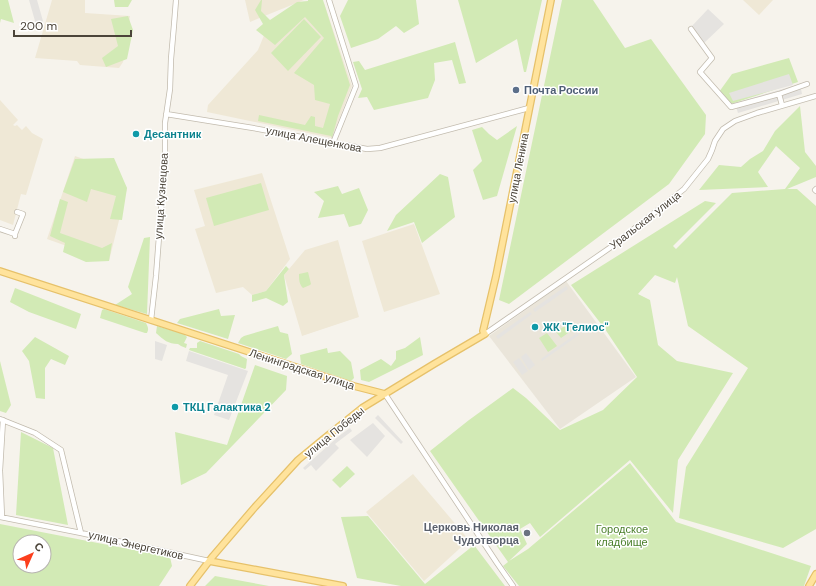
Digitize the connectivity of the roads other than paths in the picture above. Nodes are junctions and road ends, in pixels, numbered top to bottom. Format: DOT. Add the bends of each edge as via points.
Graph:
graph roads {
  1 [pos="176,0"];
  2 [pos="329,0"];
  3 [pos="551,0"];
  4 [pos="691,29"];
  5 [pos="807,84"];
  6 [pos="779,94"];
  7 [pos="816,96"];
  8 [pos="782,105"];
  9 [pos="529,108"];
  10 [pos="166,114"];
  11 [pos="333,143"];
  12 [pos="17,212"];
  13 [pos="0,229"];
  14 [pos="0,271"];
  15 [pos="151,320"];
  16 [pos="485,334"];
  17 [pos="385,394"];
  18 [pos="1,419"];
  19 [pos="0,470"];
  20 [pos="1,517"];
  21 [pos="81,533"];
  22 [pos="209,561"];
  23 [pos="816,574"];
  24 [pos="190,586"];
  25 [pos="343,586"];
  26 [pos="513,586"];
  27 [pos="809,586"];
  1 -- 10 [label="street, улица Кузнецова"];
  2 -- 11 [label="street" via="356,86"];
  3 -- 9 [label="main road, улица Ленина"];
  4 -- 6 [label="street" via="712,58 700,72 730,107"];
  5 -- 6 [label="street"];
  6 -- 8 [label="street"];
  7 -- 8 [label="street, Уральская улица"];
  8 -- 16 [label="street, Уральская улица" via="735,121 723,129 708,159 684,189 611,247"];
  9 -- 11 [label="street, улица Алещенкова" via="380,148 367,150"];
  9 -- 16 [label="main road, улица Ленина"];
  10 -- 11 [label="street, улица Алещенкова"];
  10 -- 15 [label="street, улица Кузнецова" via="165,158"];
  12 -- 13 [label="street" via="23,214 15,235"];
  14 -- 15 [label="main road, Ленинградская улица"];
  15 -- 17 [label="main road, Ленинградская улица"];
  16 -- 17 [label="main road, улица Победы"];
  17 -- 22 [label="main road, улица Победы" via="362,408 298,460"];
  17 -- 26 [label="street"];
  18 -- 19 [label="street"];
  18 -- 21 [label="street, улица Энергетиков" via="35,433 61,450"];
  19 -- 20 [label="street"];
  20 -- 21 [label="street"];
  21 -- 22 [label="street, улица Энергетиков"];
  22 -- 24 [label="main road, улица Победы"];
  22 -- 25 [label="main road, улица Энергетиков"];
  23 -- 27 [label="main road"];
}
